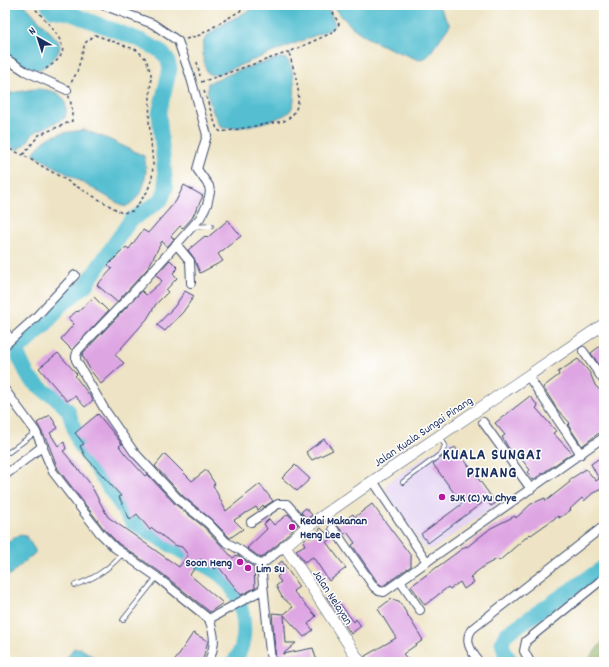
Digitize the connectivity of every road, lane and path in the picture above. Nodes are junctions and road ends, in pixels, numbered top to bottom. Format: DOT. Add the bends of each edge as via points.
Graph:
graph roads {
  1 [pos="32,5"];
  2 [pos="103,5"];
  3 [pos="250,5"];
  4 [pos="329,5"];
  5 [pos="178,41"];
  6 [pos="289,52"];
  7 [pos="5,58"];
  8 [pos="197,62"];
  9 [pos="37,76"];
  10 [pos="200,82"];
  11 [pos="67,90"];
  12 [pos="5,147"];
  13 [pos="23,155"];
  14 [pos="211,226"];
  15 [pos="192,227"];
  16 [pos="176,244"];
  17 [pos="75,275"];
  18 [pos="190,283"];
  19 [pos="604,324"];
  20 [pos="5,328"];
  21 [pos="12,338"];
  22 [pos="5,345"];
  23 [pos="583,351"];
  24 [pos="528,376"];
  25 [pos="604,381"];
  26 [pos="5,390"];
  27 [pos="483,422"];
  28 [pos="36,432"];
  29 [pos="439,436"];
  30 [pos="604,437"];
  31 [pos="43,446"];
  32 [pos="9,452"];
  33 [pos="581,454"];
  34 [pos="6,474"];
  35 [pos="373,481"];
  36 [pos="403,482"];
  37 [pos="531,489"];
  38 [pos="250,522"];
  39 [pos="604,526"];
  40 [pos="307,527"];
  41 [pos="333,528"];
  42 [pos="285,546"];
  43 [pos="123,553"];
  44 [pos="427,562"];
  45 [pos="261,565"];
  46 [pos="157,577"];
  47 [pos="604,578"];
  48 [pos="400,582"];
  49 [pos="75,585"];
  50 [pos="259,591"];
  51 [pos="420,610"];
  52 [pos="209,619"];
  53 [pos="123,620"];
  54 [pos="209,662"];
  55 [pos="271,662"];
  56 [pos="360,662"];
  57 [pos="480,662"];
  58 [pos="530,662"];
  1 -- 9 [label="path" via="63,45 62,54"];
  2 -- 5 [label="street" via="152,24"];
  3 -- 5 [label="path" via="200,35"];
  4 -- 6 [label="path" via="339,24 337,29"];
  5 -- 15 [label="street" via="208,134 197,168 209,186 210,194 200,218"];
  6 -- 10 [label="path"];
  6 -- 10 [label="path" via="300,99 295,113 284,121 221,132 217,128"];
  7 -- 9 [label="street" via="24,71"];
  8 -- 10 [label="path"];
  9 -- 11 [label="street"];
  11 -- 13 [label="path" via="72,107 72,121 39,135"];
  11 -- 13 [label="path" via="77,72 85,43 96,35 137,50 146,59 151,74 149,121 154,164 152,179 144,197 133,211 122,213"];
  12 -- 13 [label="path"];
  14 -- 15 [label="lane"];
  15 -- 16 [label="street"];
  16 -- 18 [label="street" via="190,261"];
  16 -- 45 [label="street" via="78,350 76,360 96,396 134,452 180,501 208,523 226,542"];
  17 -- 21 [label="street" via="35,318"];
  19 -- 24 [label="street, Jalan Kuala Sungai Pinang"];
  20 -- 21 [label="lane"];
  21 -- 22 [label="street"];
  23 -- 25 [label="street"];
  24 -- 29 [label="street, Jalan Kuala Sungai Pinang"];
  24 -- 33 [label="street"];
  26 -- 28 [label="street"];
  27 -- 37 [label="street"];
  28 -- 31 [label="street"];
  28 -- 32 [label="lane"];
  29 -- 35 [label="street, Jalan Kuala Sungai Pinang"];
  29 -- 36 [label="lane" via="445,446 442,453"];
  30 -- 33 [label="street"];
  31 -- 34 [label="street"];
  31 -- 43 [label="street" via="56,476 100,533"];
  33 -- 37 [label="street"];
  35 -- 40 [label="street, Jalan Kuala Sungai Pinang"];
  35 -- 44 [label="street"];
  37 -- 44 [label="street"];
  38 -- 40 [label="street" via="278,504 287,504"];
  39 -- 57 [label="street" via="472,629 468,638 470,648"];
  40 -- 42 [label="street, Jalan Kuala Sungai Pinang"];
  41 -- 48 [label="street" via="374,587 384,592"];
  42 -- 45 [label="street, Jalan Kuala Sungai Pinang"];
  42 -- 56 [label="street, Jalan Nelayan"];
  43 -- 46 [label="street"];
  43 -- 49 [label="lane" via="96,577"];
  44 -- 48 [label="street"];
  45 -- 50 [label="street"];
  46 -- 52 [label="street"];
  46 -- 53 [label="lane"];
  47 -- 58 [label="street" via="526,641 524,651"];
  48 -- 51 [label="street"];
  50 -- 52 [label="street"];
  50 -- 55 [label="street"];
  52 -- 54 [label="street" via="215,636"];
}
